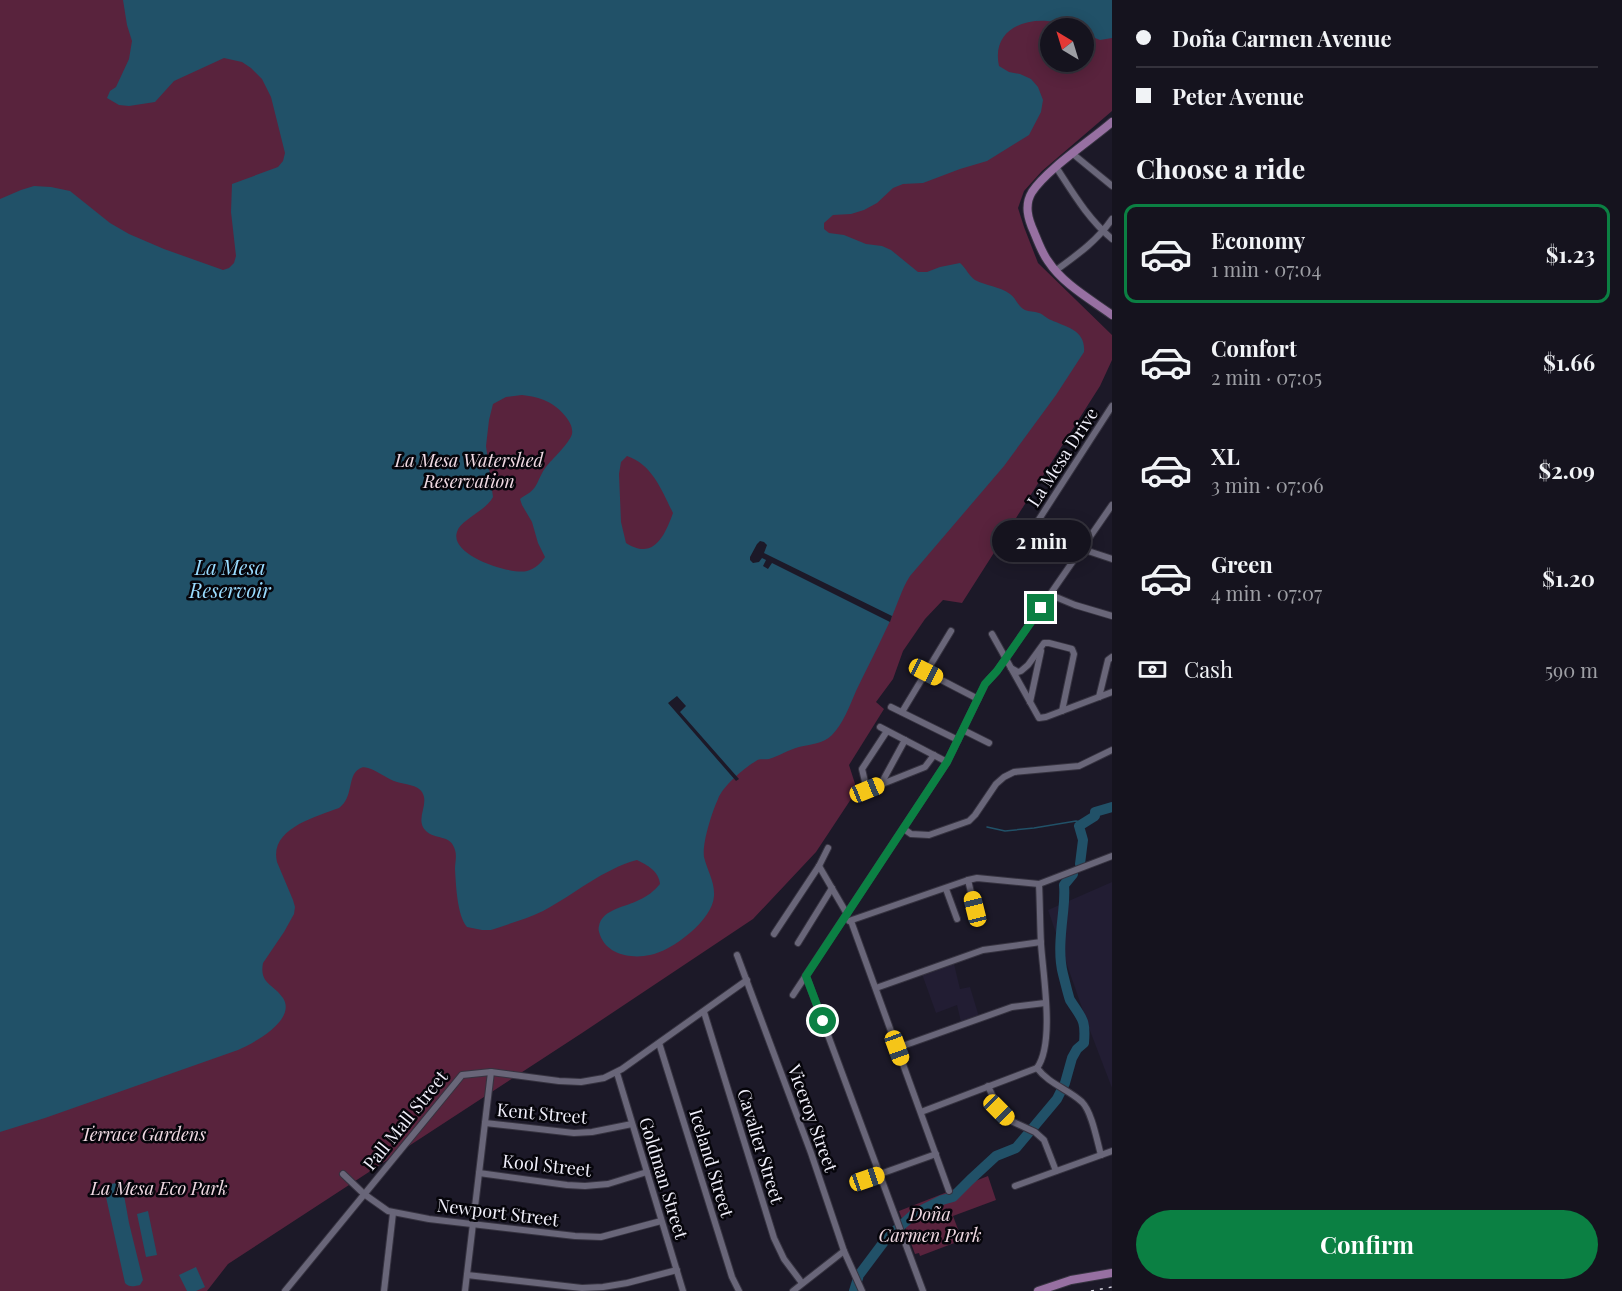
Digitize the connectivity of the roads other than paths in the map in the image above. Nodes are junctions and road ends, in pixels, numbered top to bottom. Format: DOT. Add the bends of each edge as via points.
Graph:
graph roads {
  1 [pos="1110,127"];
  2 [pos="1072,154"];
  3 [pos="1056,167"];
  4 [pos="1112,186"];
  5 [pos="1112,219"];
  6 [pos="1103,232"];
  7 [pos="1112,239"];
  8 [pos="1056,271"];
  9 [pos="1112,315"];
  10 [pos="1112,406"];
  11 [pos="1112,506"];
  12 [pos="1036,524"];
  13 [pos="1081,551"];
  14 [pos="1016,555"];
  15 [pos="1112,559"];
  16 [pos="1051,595"];
  17 [pos="1112,616"];
  18 [pos="951,631"];
  19 [pos="992,634"];
  20 [pos="1042,646"];
  21 [pos="1112,657"];
  22 [pos="1006,659"];
  23 [pos="1010,668"];
  24 [pos="926,672"];
  25 [pos="1112,692"];
  26 [pos="1099,697"];
  27 [pos="978,699"];
  28 [pos="1029,703"];
  29 [pos="891,707"];
  30 [pos="1062,711"];
  31 [pos="902,712"];
  32 [pos="880,727"];
  33 [pos="963,730"];
  34 [pos="887,731"];
  35 [pos="905,740"];
  36 [pos="958,740"];
  37 [pos="989,743"];
  38 [pos="1112,750"];
  39 [pos="934,755"];
  40 [pos="947,762"];
  41 [pos="881,784"];
  42 [pos="904,829"];
  43 [pos="828,848"];
  44 [pos="1112,856"];
  45 [pos="819,866"];
  46 [pos="968,880"];
  47 [pos="1039,884"];
  48 [pos="832,888"];
  49 [pos="946,889"];
  50 [pos="852,906"];
  51 [pos="975,909"];
  52 [pos="847,914"];
  53 [pos="864,916"];
  54 [pos="957,919"];
  55 [pos="851,921"];
  56 [pos="840,924"];
  57 [pos="774,934"];
  58 [pos="1041,942"];
  59 [pos="798,944"];
  60 [pos="737,955"];
  61 [pos="806,976"];
  62 [pos="747,980"];
  63 [pos="876,988"];
  64 [pos="793,994"];
  65 [pos="1046,1003"];
  66 [pos="704,1012"];
  67 [pos="659,1043"];
  68 [pos="897,1048"];
  69 [pos="1037,1068"];
  70 [pos="491,1072"];
  71 [pos="617,1073"];
  72 [pos="988,1086"];
  73 [pos="921,1112"];
  74 [pos="485,1123"];
  75 [pos="632,1124"];
  76 [pos="1112,1151"];
  77 [pos="936,1154"];
  78 [pos="1101,1155"];
  79 [pos="646,1172"];
  80 [pos="1056,1172"];
  81 [pos="479,1173"];
  82 [pos="343,1174"];
  83 [pos="880,1174"];
  84 [pos="855,1183"];
  85 [pos="1015,1186"];
  86 [pos="949,1191"];
  87 [pos="364,1194"];
  88 [pos="393,1213"];
  89 [pos="661,1221"];
  90 [pos="473,1224"];
  91 [pos="844,1251"];
  92 [pos="677,1270"];
  93 [pos="1112,1273"];
  94 [pos="467,1275"];
  95 [pos="802,1283"];
  96 [pos="285,1291"];
  97 [pos="384,1291"];
  98 [pos="465,1291"];
  99 [pos="683,1291"];
  100 [pos="739,1291"];
  101 [pos="793,1291"];
  102 [pos="862,1291"];
  103 [pos="923,1291"];
  104 [pos="1038,1291"];
  1 -- 2 [label="main road"];
  2 -- 3 [label="main road"];
  2 -- 4 [label="street"];
  3 -- 6 [label="street"];
  3 -- 8 [label="main road" via="1032,192 1027,207 1047,260"];
  5 -- 6 [label="street"];
  6 -- 7 [label="street"];
  6 -- 8 [label="street"];
  8 -- 9 [label="main road"];
  10 -- 12 [label="street, La Mesa Drive"];
  11 -- 13 [label="street"];
  12 -- 13 [label="street, La Mesa Drive"];
  12 -- 14 [label="street, La Mesa Drive"];
  13 -- 15 [label="street, La Mesa Drive"];
  13 -- 16 [label="street"];
  16 -- 17 [label="street"];
  16 -- 22 [label="street"];
  18 -- 24 [label="street"];
  19 -- 22 [label="street"];
  20 -- 23 [label="street" via="1021,671"];
  20 -- 28 [label="street"];
  20 -- 30 [label="street" via="1049,642 1074,652"];
  21 -- 26 [label="street"];
  22 -- 23 [label="street"];
  22 -- 27 [label="street" via="986,681"];
  23 -- 28 [label="street"];
  24 -- 27 [label="street"];
  24 -- 31 [label="street"];
  25 -- 26 [label="street"];
  26 -- 30 [label="street"];
  27 -- 33 [label="street"];
  28 -- 30 [label="street" via="1040,718"];
  29 -- 31 [label="street"];
  31 -- 36 [label="street"];
  32 -- 34 [label="street"];
  33 -- 36 [label="street"];
  33 -- 37 [label="street"];
  34 -- 35 [label="street"];
  34 -- 41 [label="street" via="862,769 867,790"];
  35 -- 39 [label="street"];
  35 -- 41 [label="street"];
  36 -- 40 [label="street"];
  38 -- 42 [label="street" via="1079,766 1014,772 996,784 969,821 929,835 911,834"];
  39 -- 40 [label="street"];
  39 -- 41 [label="street" via="925,767"];
  40 -- 42 [label="street"];
  42 -- 50 [label="street"];
  43 -- 45 [label="street"];
  44 -- 47 [label="street"];
  45 -- 48 [label="street"];
  45 -- 57 [label="street"];
  46 -- 47 [label="street"];
  46 -- 49 [label="street"];
  46 -- 51 [label="street"];
  47 -- 58 [label="street"];
  48 -- 52 [label="street"];
  48 -- 59 [label="street"];
  49 -- 53 [label="street"];
  49 -- 54 [label="street"];
  50 -- 52 [label="street"];
  50 -- 53 [label="street" via="855,915"];
  52 -- 56 [label="street"];
  53 -- 55 [label="street"];
  55 -- 56 [label="street"];
  55 -- 63 [label="street"];
  56 -- 61 [label="street"];
  58 -- 63 [label="street" via="983,950"];
  58 -- 65 [label="street"];
  60 -- 62 [label="street, Viceroy Street"];
  61 -- 64 [label="street"];
  61 -- 83 [label="street"];
  62 -- 66 [label="street, Pall Mall Street"];
  62 -- 91 [label="street, Viceroy Street"];
  63 -- 68 [label="street"];
  65 -- 68 [label="street" via="1012,1007"];
  65 -- 69 [label="street" via="1045,1052"];
  66 -- 67 [label="street, Pall Mall Street"];
  66 -- 95 [label="street, Cavalier Street" via="774,1238"];
  67 -- 71 [label="street, Pall Mall Street"];
  67 -- 100 [label="street, Iceland Street"];
  68 -- 73 [label="street"];
  69 -- 72 [label="street"];
  69 -- 78 [label="street" via="1083,1103"];
  70 -- 71 [label="street, Pall Mall Street" via="581,1082"];
  70 -- 74 [label="street"];
  70 -- 87 [label="street, Pall Mall Street" via="462,1075"];
  71 -- 75 [label="street, Goldman Street"];
  72 -- 73 [label="street"];
  72 -- 80 [label="street" via="999,1110 1009,1120 1044,1140"];
  73 -- 77 [label="street"];
  74 -- 75 [label="street, Kent Street" via="574,1133"];
  74 -- 81 [label="street"];
  75 -- 79 [label="street, Goldman Street"];
  76 -- 78 [label="street"];
  77 -- 83 [label="street"];
  77 -- 86 [label="street"];
  78 -- 80 [label="street"];
  79 -- 81 [label="street, Kool Street" via="608,1184 585,1186"];
  79 -- 89 [label="street, Goldman Street"];
  80 -- 85 [label="street"];
  81 -- 90 [label="street"];
  82 -- 87 [label="street, Newport Street"];
  83 -- 84 [label="street"];
  83 -- 103 [label="street"];
  87 -- 88 [label="street, Newport Street"];
  87 -- 96 [label="street, Pall Mall Street"];
  88 -- 90 [label="street, Newport Street"];
  88 -- 97 [label="street"];
  89 -- 90 [label="street, Newport Street" via="601,1237"];
  89 -- 92 [label="street, Goldman Street"];
  90 -- 94 [label="street"];
  91 -- 95 [label="street"];
  91 -- 102 [label="street, Viceroy Street"];
  92 -- 94 [label="street" via="627,1283 582,1288"];
  92 -- 99 [label="street, Goldman Street"];
  93 -- 104 [label="main road"];
  94 -- 98 [label="street"];
  95 -- 101 [label="street"];
}
